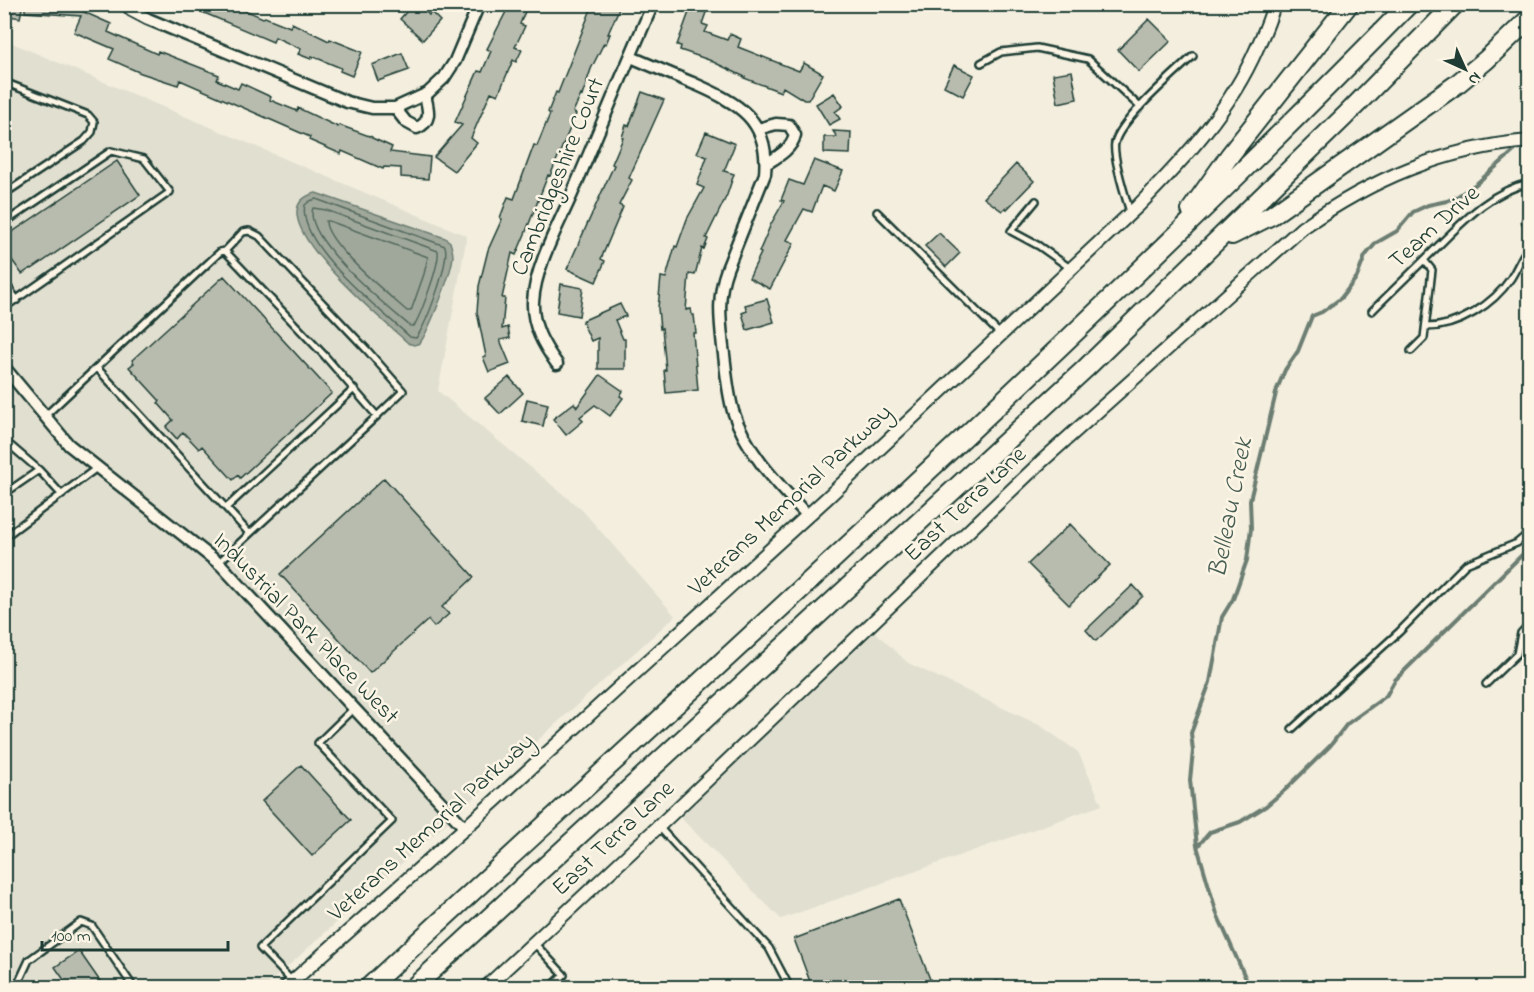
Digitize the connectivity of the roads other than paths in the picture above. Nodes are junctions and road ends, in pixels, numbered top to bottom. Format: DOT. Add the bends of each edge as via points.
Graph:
graph roads {
  1 [pos="126,4"];
  2 [pos="479,4"];
  3 [pos="653,4"];
  4 [pos="1274,4"];
  5 [pos="1349,4"];
  6 [pos="1409,4"];
  7 [pos="1455,4"];
  8 [pos="1530,18"];
  9 [pos="1193,56"];
  10 [pos="631,57"];
  11 [pos="981,63"];
  12 [pos="4,82"];
  13 [pos="425,95"];
  14 [pos="1140,106"];
  15 [pos="395,108"];
  16 [pos="758,129"];
  17 [pos="1530,141"];
  18 [pos="766,164"];
  19 [pos="1530,183"];
  20 [pos="4,194"];
  21 [pos="1036,201"];
  22 [pos="877,212"];
  23 [pos="1130,214"];
  24 [pos="4,223"];
  25 [pos="1215,244"];
  26 [pos="1530,245"];
  27 [pos="1164,248"];
  28 [pos="225,251"];
  29 [pos="1424,260"];
  30 [pos="1071,269"];
  31 [pos="4,281"];
  32 [pos="17,300"];
  33 [pos="4,308"];
  34 [pos="1372,311"];
  35 [pos="1425,327"];
  36 [pos="1001,335"];
  37 [pos="1411,351"];
  38 [pos="557,364"];
  39 [pos="4,368"];
  40 [pos="97,368"];
  41 [pos="354,389"];
  42 [pos="45,416"];
  43 [pos="377,416"];
  44 [pos="4,440"];
  45 [pos="98,467"];
  46 [pos="39,470"];
  47 [pos="4,494"];
  48 [pos="62,495"];
  49 [pos="226,508"];
  50 [pos="808,516"];
  51 [pos="1530,532"];
  52 [pos="249,533"];
  53 [pos="6,536"];
  54 [pos="218,563"];
  55 [pos="1530,623"];
  56 [pos="1486,684"];
  57 [pos="354,708"];
  58 [pos="1292,729"];
  59 [pos="659,826"];
  60 [pos="465,828"];
  61 [pos="534,942"];
  62 [pos="288,984"];
  63 [pos="16,987"];
  64 [pos="134,987"];
  65 [pos="368,987"];
  66 [pos="413,987"];
  67 [pos="485,987"];
  68 [pos="550,987"];
  69 [pos="790,987"];
  1 -- 15 [label="street" via="148,19 347,102"];
  2 -- 13 [label="street" via="455,61"];
  3 -- 10 [label="street, Cambridgeshire Court"];
  4 -- 23 [label="street, Veterans Memorial Parkway" via="1248,70 1219,116 1185,158"];
  5 -- 27 [label="highway" via="1230,155"];
  6 -- 27 [label="highway"];
  7 -- 25 [label="highway"];
  8 -- 25 [label="highway" via="1457,84 1280,209"];
  9 -- 14 [label="lane"];
  10 -- 16 [label="street" via="724,97 745,111"];
  10 -- 38 [label="street, Cambridgeshire Court" via="535,288 534,320"];
  11 -- 14 [label="lane" via="1001,52 1037,48 1088,59"];
  12 -- 20 [label="lane" via="88,115 94,122 84,141"];
  13 -- 15 [label="street"];
  13 -- 15 [label="street" via="429,117 417,128"];
  14 -- 23 [label="lane" via="1114,144"];
  16 -- 18 [label="street"];
  16 -- 18 [label="street" via="789,125 795,135 786,150"];
  17 -- 59 [label="street, East Terra Lane" via="1482,147 1397,172 1333,206 1302,228 1042,461"];
  18 -- 50 [label="street" via="761,188 721,284 725,364 733,410 744,437 758,461"];
  19 -- 29 [label="lane, Team Drive" via="1488,202"];
  21 -- 30 [label="lane" via="1011,231"];
  22 -- 36 [label="lane"];
  23 -- 30 [label="street, Veterans Memorial Parkway"];
  24 -- 32 [label="lane" via="111,151 144,159 170,192"];
  25 -- 66 [label="highway" via="1077,377"];
  26 -- 35 [label="lane" via="1510,279 1477,312 1438,327"];
  27 -- 65 [label="highway"];
  28 -- 40 [label="lane"];
  28 -- 41 [label="lane"];
  28 -- 43 [label="lane" via="243,232 253,232 367,350 403,391"];
  29 -- 34 [label="lane, Team Drive"];
  29 -- 35 [label="lane" via="1432,270"];
  30 -- 36 [label="street, Veterans Memorial Parkway"];
  31 -- 32 [label="lane"];
  32 -- 33 [label="lane"];
  35 -- 37 [label="lane" via="1424,338"];
  36 -- 50 [label="street, Veterans Memorial Parkway"];
  39 -- 42 [label="street, Industrial Park Place West"];
  40 -- 42 [label="lane"];
  40 -- 49 [label="lane"];
  41 -- 43 [label="lane"];
  41 -- 49 [label="lane"];
  42 -- 45 [label="street, Industrial Park Place West" via="69,445"];
  43 -- 52 [label="lane"];
  44 -- 46 [label="lane"];
  45 -- 48 [label="lane"];
  45 -- 54 [label="street, Industrial Park Place West"];
  46 -- 47 [label="lane"];
  46 -- 48 [label="lane"];
  48 -- 53 [label="lane"];
  49 -- 52 [label="lane"];
  50 -- 60 [label="street, Veterans Memorial Parkway"];
  51 -- 58 [label="lane" via="1517,543 1466,564 1399,632"];
  52 -- 54 [label="lane"];
  54 -- 57 [label="street, Industrial Park Place West"];
  55 -- 56 [label="lane" via="1521,633 1517,654"];
  57 -- 60 [label="street, Industrial Park Place West"];
  57 -- 62 [label="lane" via="318,743 392,821 260,948"];
  59 -- 61 [label="street, East Terra Lane"];
  59 -- 69 [label="lane" via="769,948"];
  60 -- 62 [label="street, Veterans Memorial Parkway"];
  61 -- 67 [label="street, East Terra Lane"];
  61 -- 68 [label="lane" via="564,975"];
  63 -- 64 [label="lane" via="29,960 81,922 92,926"];
}
